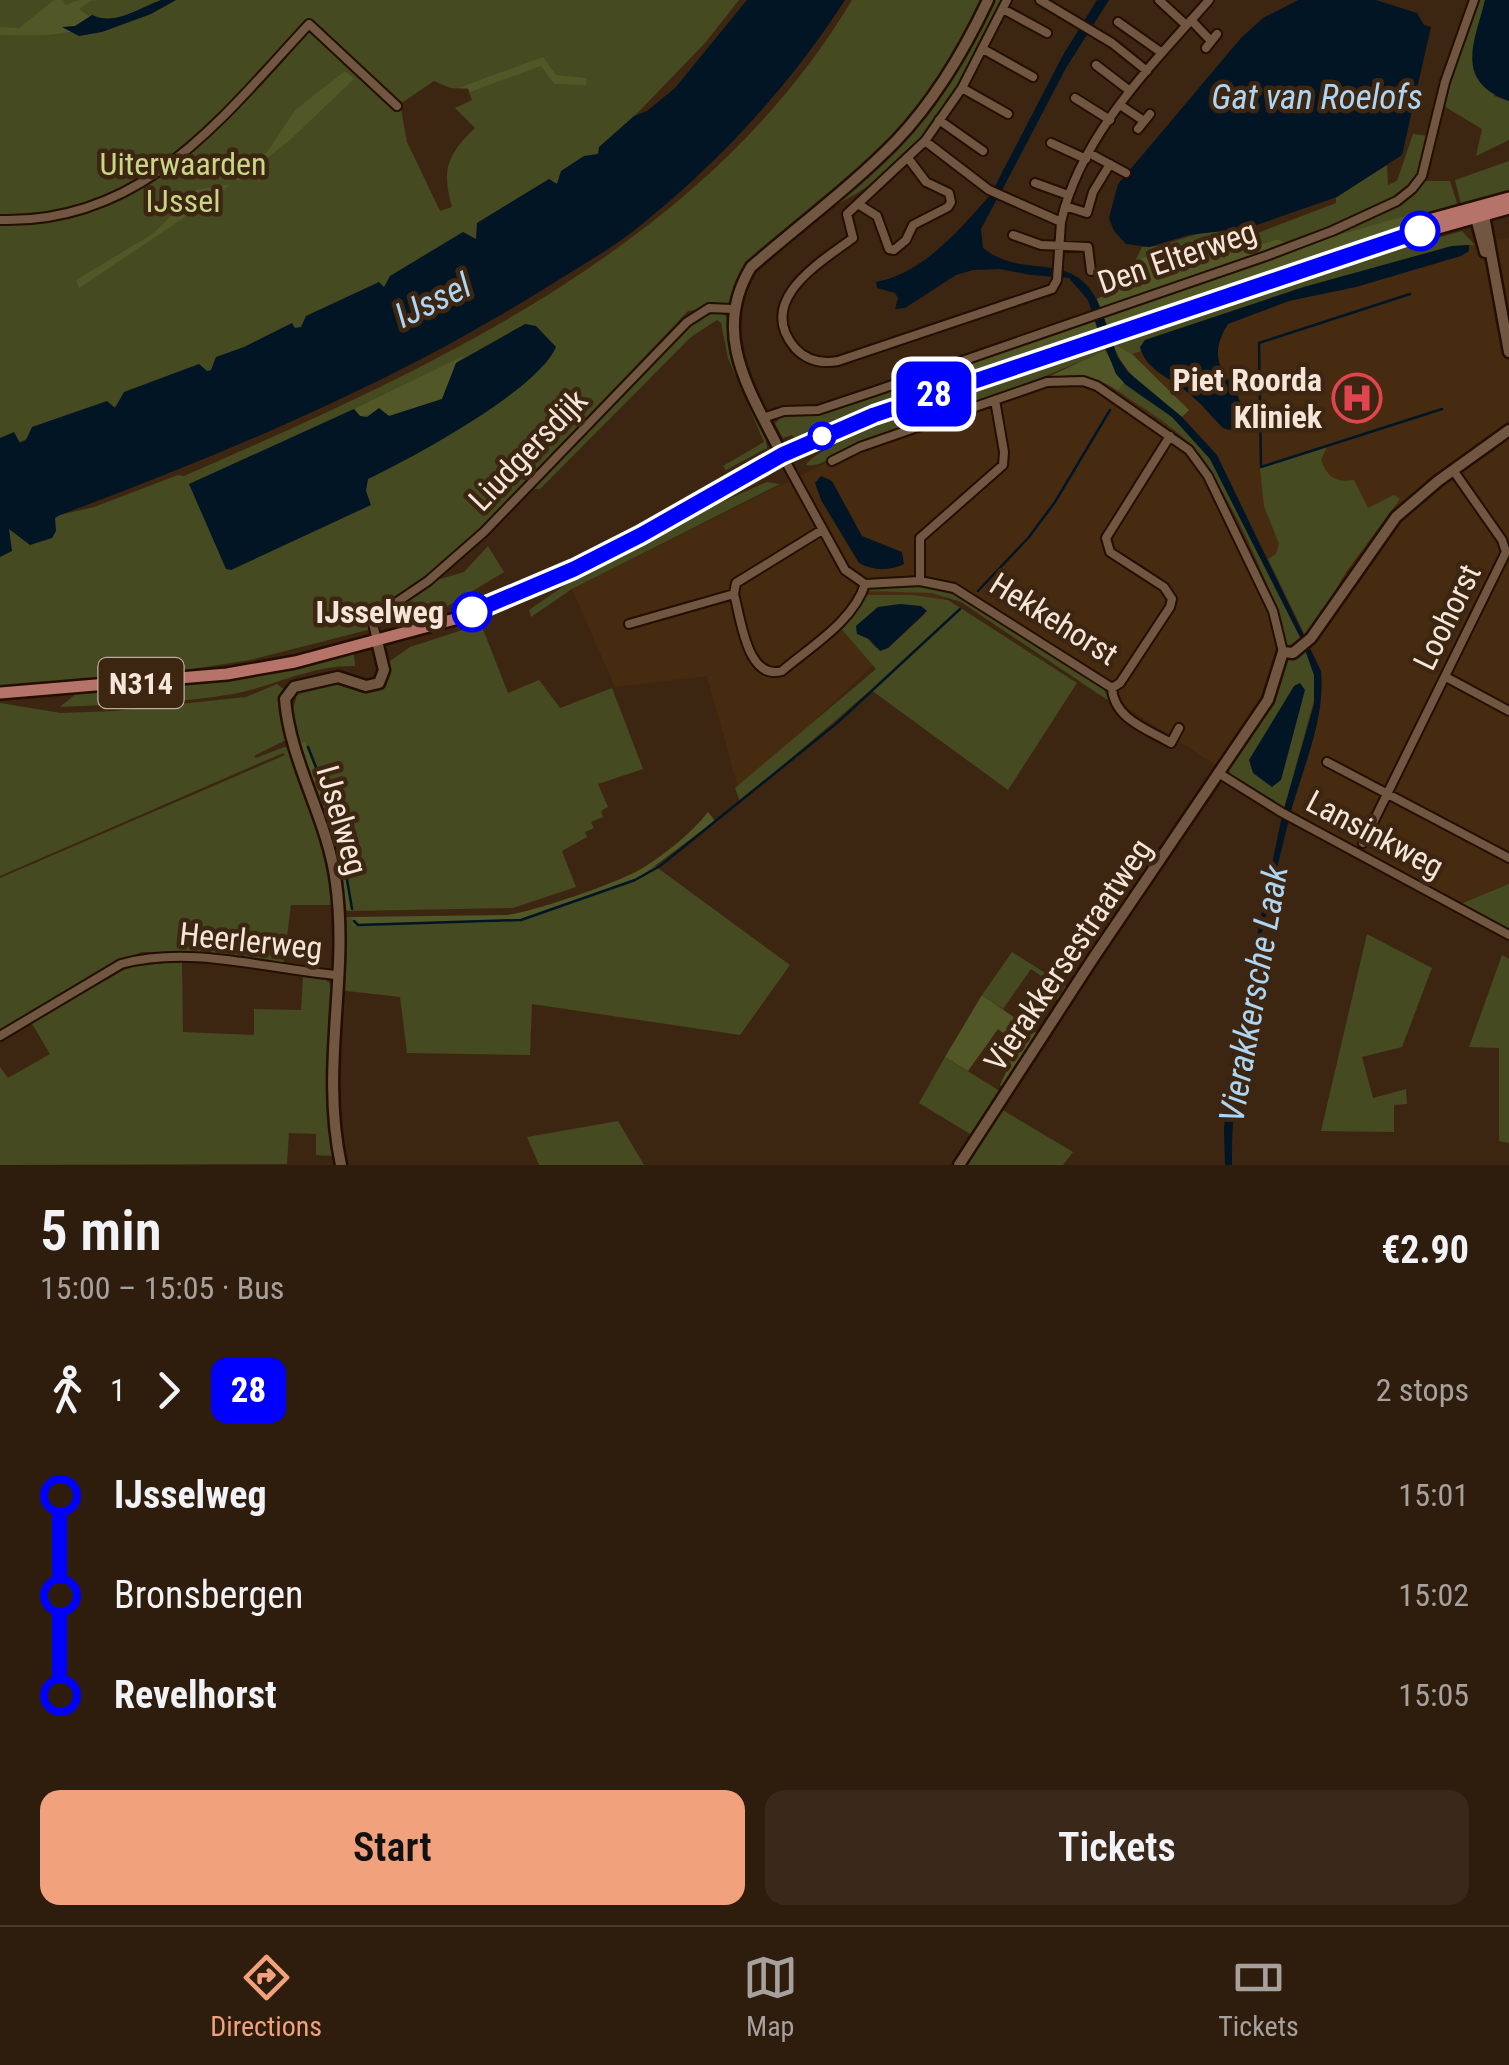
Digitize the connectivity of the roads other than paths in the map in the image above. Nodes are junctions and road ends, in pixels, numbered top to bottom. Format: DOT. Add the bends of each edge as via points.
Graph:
graph roads {
  1 [pos="988,0"];
  2 [pos="1040,0"];
  3 [pos="1159,0"];
  4 [pos="1210,0"];
  5 [pos="1474,0"];
  6 [pos="1005,4"];
  7 [pos="1118,22"];
  8 [pos="1189,22"];
  9 [pos="1047,33"];
  10 [pos="1211,41"];
  11 [pos="983,50"];
  12 [pos="1162,53"];
  13 [pos="1096,65"];
  14 [pos="1147,71"];
  15 [pos="1033,76"];
  16 [pos="962,88"];
  17 [pos="1130,91"];
  18 [pos="1076,98"];
  19 [pos="397,106"];
  20 [pos="1120,106"];
  21 [pos="1008,114"];
  22 [pos="940,120"];
  23 [pos="1110,120"];
  24 [pos="1144,121"];
  25 [pos="924,141"];
  26 [pos="1051,143"];
  27 [pos="984,150"];
  28 [pos="1087,156"];
  29 [pos="908,158"];
  30 [pos="1110,164"];
  31 [pos="1126,173"];
  32 [pos="1035,183"];
  33 [pos="1068,195"];
  34 [pos="1509,198"];
  35 [pos="858,204"];
  36 [pos="1065,206"];
  37 [pos="1509,208"];
  38 [pos="1478,210"];
  39 [pos="0,220"];
  40 [pos="1061,222"];
  41 [pos="1013,235"];
  42 [pos="1058,246"];
  43 [pos="1091,271"];
  44 [pos="995,295"];
  45 [pos="999,306"];
  46 [pos="734,310"];
  47 [pos="1509,352"];
  48 [pos="995,400"];
  49 [pos="763,418"];
  50 [pos="1509,430"];
  51 [pos="1170,436"];
  52 [pos="782,455"];
  53 [pos="832,461"];
  54 [pos="1453,470"];
  55 [pos="822,530"];
  56 [pos="920,581"];
  57 [pos="865,584"];
  58 [pos="734,594"];
  59 [pos="629,624"];
  60 [pos="377,641"];
  61 [pos="1282,652"];
  62 [pos="1446,677"];
  63 [pos="1112,688"];
  64 [pos="0,693"];
  65 [pos="1509,711"];
  66 [pos="1180,728"];
  67 [pos="1327,762"];
  68 [pos="1220,774"];
  69 [pos="1388,792"];
  70 [pos="1363,843"];
  71 [pos="1509,858"];
  72 [pos="1509,935"];
  73 [pos="337,975"];
  74 [pos="0,1036"];
  75 [pos="341,1165"];
  76 [pos="959,1165"];
  1 -- 46 [label="street" via="913,122 751,267"];
  2 -- 14 [label="street"];
  3 -- 8 [label="street"];
  4 -- 8 [label="street"];
  5 -- 49 [label="street, Den Elterweg" via="1422,176 1396,200 1266,256 875,392"];
  6 -- 9 [label="street"];
  6 -- 11 [label="street"];
  7 -- 12 [label="street"];
  8 -- 10 [label="street"];
  8 -- 12 [label="street"];
  11 -- 15 [label="street"];
  11 -- 16 [label="street"];
  12 -- 14 [label="street"];
  13 -- 17 [label="street"];
  14 -- 17 [label="street"];
  16 -- 21 [label="street"];
  16 -- 22 [label="street"];
  17 -- 20 [label="street"];
  18 -- 23 [label="street"];
  19 -- 39 [label="street" via="310,24 203,138 146,181 70,213"];
  20 -- 23 [label="street"];
  20 -- 24 [label="street"];
  22 -- 25 [label="street"];
  22 -- 27 [label="street"];
  23 -- 28 [label="street"];
  25 -- 29 [label="street"];
  25 -- 40 [label="street" via="990,190"];
  26 -- 28 [label="street"];
  28 -- 30 [label="street"];
  28 -- 33 [label="street"];
  29 -- 35 [label="street"];
  29 -- 35 [label="street" via="926,182 949,193 948,207 913,225 906,240 889,250 877,216"];
  30 -- 31 [label="street"];
  30 -- 36 [label="street" via="1087,212"];
  32 -- 33 [label="street"];
  33 -- 36 [label="street"];
  34 -- 38 [label="main road, Den Elterweg / N314"];
  35 -- 45 [label="street" via="846,214 853,238 784,300 784,334 798,352 818,362 838,361"];
  36 -- 40 [label="street"];
  37 -- 38 [label="main road, Den Elterweg / N314"];
  38 -- 47 [label="street"];
  38 -- 52 [label="main road, Den Elterweg / N314" via="874,415"];
  40 -- 42 [label="street"];
  41 -- 42 [label="street"];
  42 -- 43 [label="street" via="1088,247"];
  42 -- 45 [label="street" via="1052,289"];
  44 -- 45 [label="street"];
  46 -- 49 [label="street" via="736,354"];
  46 -- 60 [label="street, Liudgersdijk" via="708,308 686,322 484,532 372,618"];
  48 -- 51 [label="street" via="1047,382 1083,381"];
  48 -- 53 [label="street"];
  48 -- 56 [label="street" via="1003,465 920,538"];
  49 -- 52 [label="street"];
  50 -- 54 [label="street"];
  51 -- 61 [label="street" via="1208,476 1273,611"];
  51 -- 63 [label="street, Hekkehorst" via="1106,538 1110,552 1172,599"];
  52 -- 55 [label="street"];
  52 -- 60 [label="main road, Den Elterweg / N314" via="541,584"];
  54 -- 61 [label="street" via="1390,524 1311,638 1293,653"];
  54 -- 62 [label="street, Loohorst" via="1506,548"];
  55 -- 57 [label="street" via="845,570"];
  55 -- 58 [label="street" via="740,578"];
  56 -- 57 [label="street, Hekkehorst"];
  56 -- 63 [label="street, Hekkehorst" via="963,592"];
  57 -- 58 [label="street" via="847,614 771,674 752,657"];
  58 -- 59 [label="street"];
  60 -- 64 [label="main road, Den Elterweg / N314" via="191,679"];
  60 -- 73 [label="street, IJselweg" via="384,670 379,683 338,677 294,687 285,699 292,742 331,853"];
  61 -- 68 [label="street, Vierakkersestraatweg" via="1272,694"];
  62 -- 65 [label="street"];
  62 -- 69 [label="street, Loohorst"];
  63 -- 66 [label="street" via="1120,712 1148,730 1172,743"];
  67 -- 69 [label="street"];
  68 -- 72 [label="street, Lansinkweg"];
  68 -- 76 [label="street, Vierakkersestraatweg"];
  69 -- 70 [label="street, Loohorst"];
  69 -- 71 [label="street"];
  73 -- 74 [label="street, Heerlerweg" via="230,959 153,957 121,964"];
  73 -- 75 [label="street, IJselweg" via="331,1086"];
}
